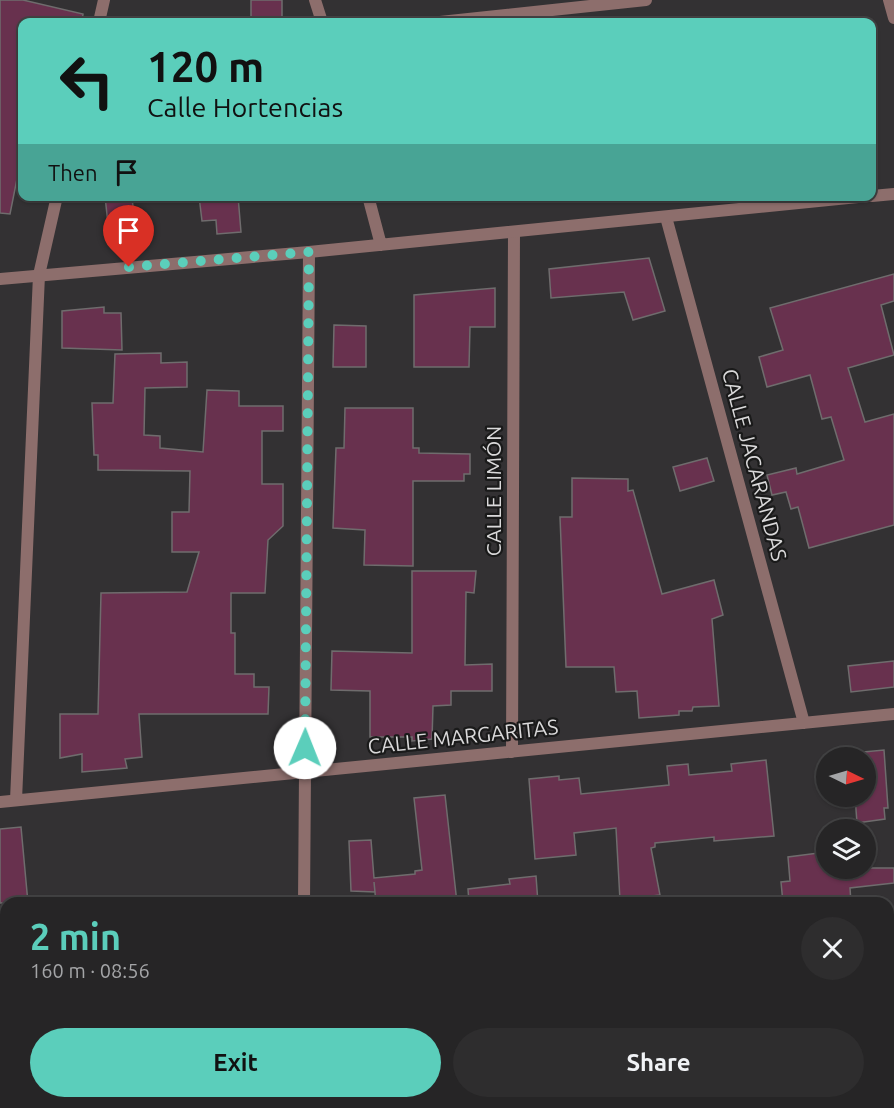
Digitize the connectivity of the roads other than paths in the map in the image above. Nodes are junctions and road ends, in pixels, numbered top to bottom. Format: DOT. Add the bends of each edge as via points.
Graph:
graph roads {
  1 [pos="104,0"];
  2 [pos="315,0"];
  3 [pos="646,0"];
  4 [pos="889,0"];
  5 [pos="608,2"];
  6 [pos="100,18"];
  7 [pos="321,18"];
  8 [pos="474,18"];
  9 [pos="894,18"];
  10 [pos="894,194"];
  11 [pos="876,196"];
  12 [pos="56,201"];
  13 [pos="369,201"];
  14 [pos="821,201"];
  15 [pos="666,217"];
  16 [pos="514,232"];
  17 [pos="381,245"];
  18 [pos="309,252"];
  19 [pos="39,275"];
  20 [pos="0,279"];
  21 [pos="894,714"];
  22 [pos="804,723"];
  23 [pos="512,752"];
  24 [pos="304,772"];
  25 [pos="16,800"];
  26 [pos="0,802"];
  27 [pos="304,897"];
  1 -- 6 [label="street"];
  2 -- 7 [label="street"];
  3 -- 5 [label="street"];
  4 -- 9 [label="street"];
  5 -- 8 [label="street"];
  10 -- 11 [label="street"];
  12 -- 19 [label="street"];
  13 -- 17 [label="street"];
  14 -- 15 [label="street"];
  15 -- 16 [label="street"];
  15 -- 22 [label="street, CALLE JACARANDAS"];
  16 -- 17 [label="street"];
  16 -- 23 [label="street, CALLE LIMÓN"];
  17 -- 18 [label="street"];
  18 -- 19 [label="street"];
  18 -- 24 [label="street"];
  19 -- 20 [label="street"];
  19 -- 25 [label="street"];
  21 -- 22 [label="street, CALLE MARGARITAS"];
  22 -- 23 [label="street, CALLE MARGARITAS"];
  23 -- 24 [label="street, CALLE MARGARITAS"];
  24 -- 25 [label="street, CALLE MARGARITAS"];
  24 -- 27 [label="street"];
  25 -- 26 [label="street, CALLE MARGARITAS"];
}
